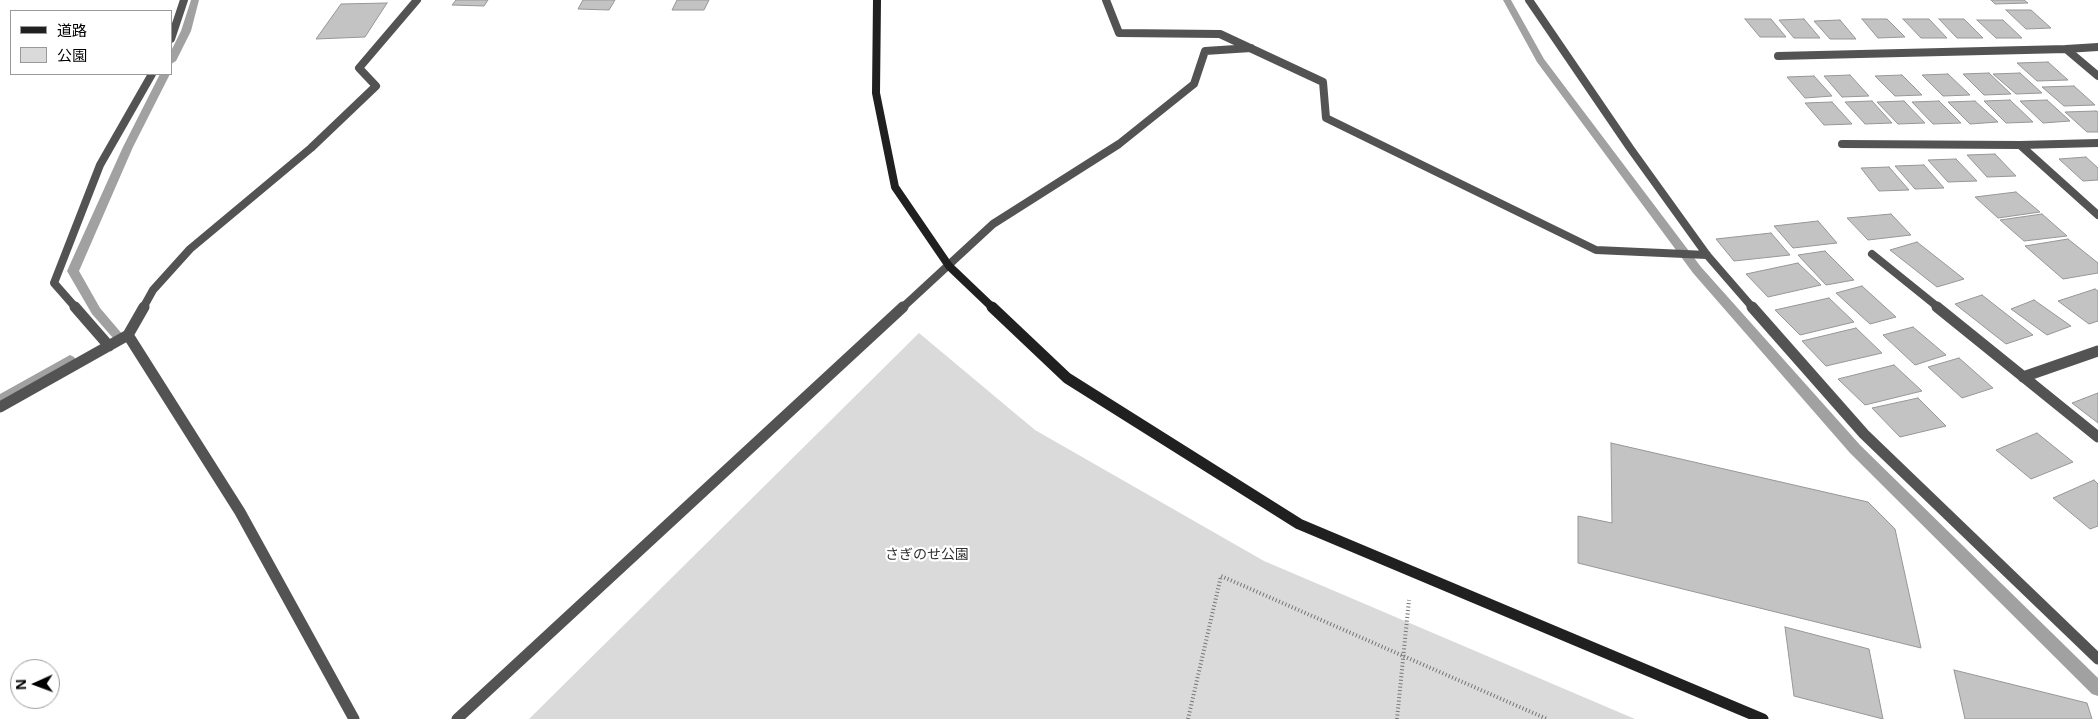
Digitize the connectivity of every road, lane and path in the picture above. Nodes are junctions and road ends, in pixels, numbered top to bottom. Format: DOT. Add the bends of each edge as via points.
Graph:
graph roads {
  1 [pos="184,0"];
  2 [pos="417,0"];
  3 [pos="877,0"];
  4 [pos="1106,0"];
  5 [pos="1528,0"];
  6 [pos="172,36"];
  7 [pos="2098,47"];
  8 [pos="1251,48"];
  9 [pos="2066,48"];
  10 [pos="1778,56"];
  11 [pos="151,75"];
  12 [pos="2098,76"];
  13 [pos="2098,143"];
  14 [pos="1842,144"];
  15 [pos="2020,144"];
  16 [pos="2098,215"];
  17 [pos="1872,254"];
  18 [pos="1707,255"];
  19 [pos="949,266"];
  20 [pos="128,335"];
  21 [pos="109,346"];
  22 [pos="2098,351"];
  23 [pos="2023,376"];
  24 [pos="0,407"];
  25 [pos="2098,437"];
  26 [pos="1409,598"];
  27 [pos="1404,656"];
  28 [pos="2098,660"];
  29 [pos="354,719"];
  30 [pos="457,719"];
  31 [pos="1188,719"];
  32 [pos="1397,719"];
  33 [pos="1547,719"];
  34 [pos="1763,719"];
  1 -- 6 [label="street"];
  2 -- 20 [label="street" via="359,68 376,86 311,148 190,249 153,290"];
  3 -- 19 [label="street" via="876,93 895,187"];
  4 -- 8 [label="street" via="1119,33 1220,34"];
  5 -- 18 [label="street"];
  7 -- 9 [label="street"];
  8 -- 18 [label="street" via="1323,82 1326,118 1596,250"];
  8 -- 19 [label="street" via="1204,50 1194,84 1119,144 993,224"];
  9 -- 10 [label="street"];
  9 -- 12 [label="street"];
  11 -- 21 [label="street" via="100,165 54,283"];
  13 -- 15 [label="street"];
  14 -- 15 [label="street"];
  15 -- 16 [label="street"];
  17 -- 23 [label="street"];
  18 -- 28 [label="street" via="1864,434"];
  19 -- 30 [label="street"];
  19 -- 34 [label="street" via="1067,378 1299,524"];
  20 -- 21 [label="street"];
  20 -- 29 [label="street" via="240,512"];
  21 -- 24 [label="street"];
  22 -- 23 [label="street"];
  23 -- 25 [label="street"];
  26 -- 27 [label="path"];
  27 -- 31 [label="path" via="1221,576"];
  27 -- 32 [label="path"];
  27 -- 33 [label="path"];
}
